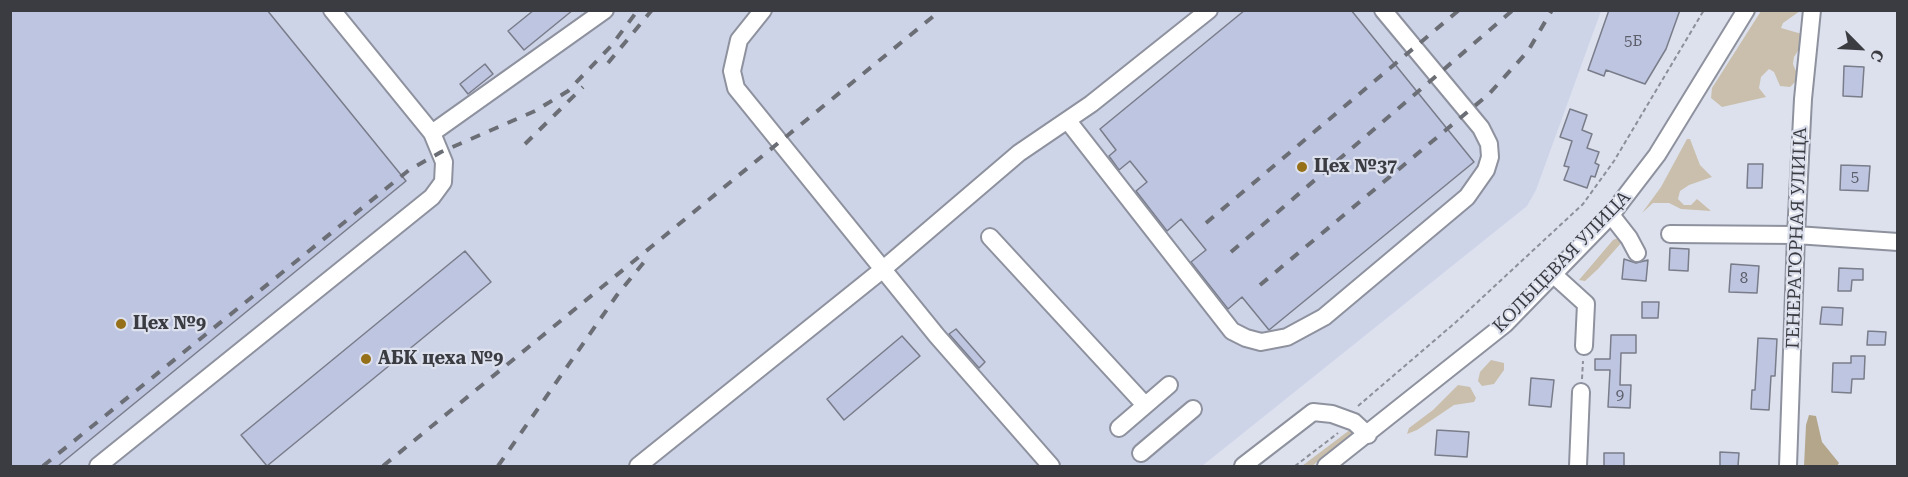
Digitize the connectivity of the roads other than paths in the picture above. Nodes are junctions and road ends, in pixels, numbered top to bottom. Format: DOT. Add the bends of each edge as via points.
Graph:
graph roads {
  1 [pos="332,10"];
  2 [pos="605,10"];
  3 [pos="763,10"];
  4 [pos="1209,10"];
  5 [pos="1383,10"];
  6 [pos="1746,10"];
  7 [pos="1812,10"];
  8 [pos="1068,121"];
  9 [pos="432,133"];
  10 [pos="1611,215"];
  11 [pos="1670,234"];
  12 [pos="1796,235"];
  13 [pos="990,237"];
  14 [pos="1898,242"];
  15 [pos="1636,253"];
  16 [pos="882,270"];
  17 [pos="1554,275"];
  18 [pos="1584,346"];
  19 [pos="1169,385"];
  20 [pos="1581,392"];
  21 [pos="1145,405"];
  22 [pos="1193,409"];
  23 [pos="1119,428"];
  24 [pos="1368,435"];
  25 [pos="1141,453"];
  26 [pos="98,466"];
  27 [pos="638,466"];
  28 [pos="1052,466"];
  29 [pos="1243,466"];
  30 [pos="1326,466"];
  31 [pos="1578,466"];
  32 [pos="1788,466"];
  1 -- 9 [label="street"];
  2 -- 9 [label="street"];
  3 -- 16 [label="street" via="739,40 732,71 736,88"];
  4 -- 8 [label="street"];
  5 -- 8 [label="street" via="1481,128 1490,157 1467,197 1324,317 1287,337 1261,342 1232,331"];
  6 -- 10 [label="street, КОЛЬЦЕВАЯ УЛИЦА" via="1657,155"];
  7 -- 12 [label="street, ГЕНЕРАТОРНАЯ УЛИЦА"];
  8 -- 16 [label="street" via="1019,153"];
  9 -- 26 [label="street" via="445,173 432,197"];
  10 -- 15 [label="street"];
  10 -- 17 [label="street, КОЛЬЦЕВАЯ УЛИЦА"];
  11 -- 12 [label="street"];
  12 -- 14 [label="street"];
  12 -- 32 [label="street, ГЕНЕРАТОРНАЯ УЛИЦА"];
  13 -- 21 [label="street"];
  16 -- 27 [label="street"];
  16 -- 28 [label="street" via="971,387"];
  17 -- 18 [label="street" via="1586,304"];
  17 -- 24 [label="street, КОЛЬЦЕВАЯ УЛИЦА" via="1474,351"];
  19 -- 21 [label="street"];
  20 -- 31 [label="street"];
  21 -- 23 [label="street"];
  22 -- 25 [label="street"];
  24 -- 29 [label="street" via="1347,419 1313,412"];
  24 -- 30 [label="street, КОЛЬЦЕВАЯ УЛИЦА"];
}
